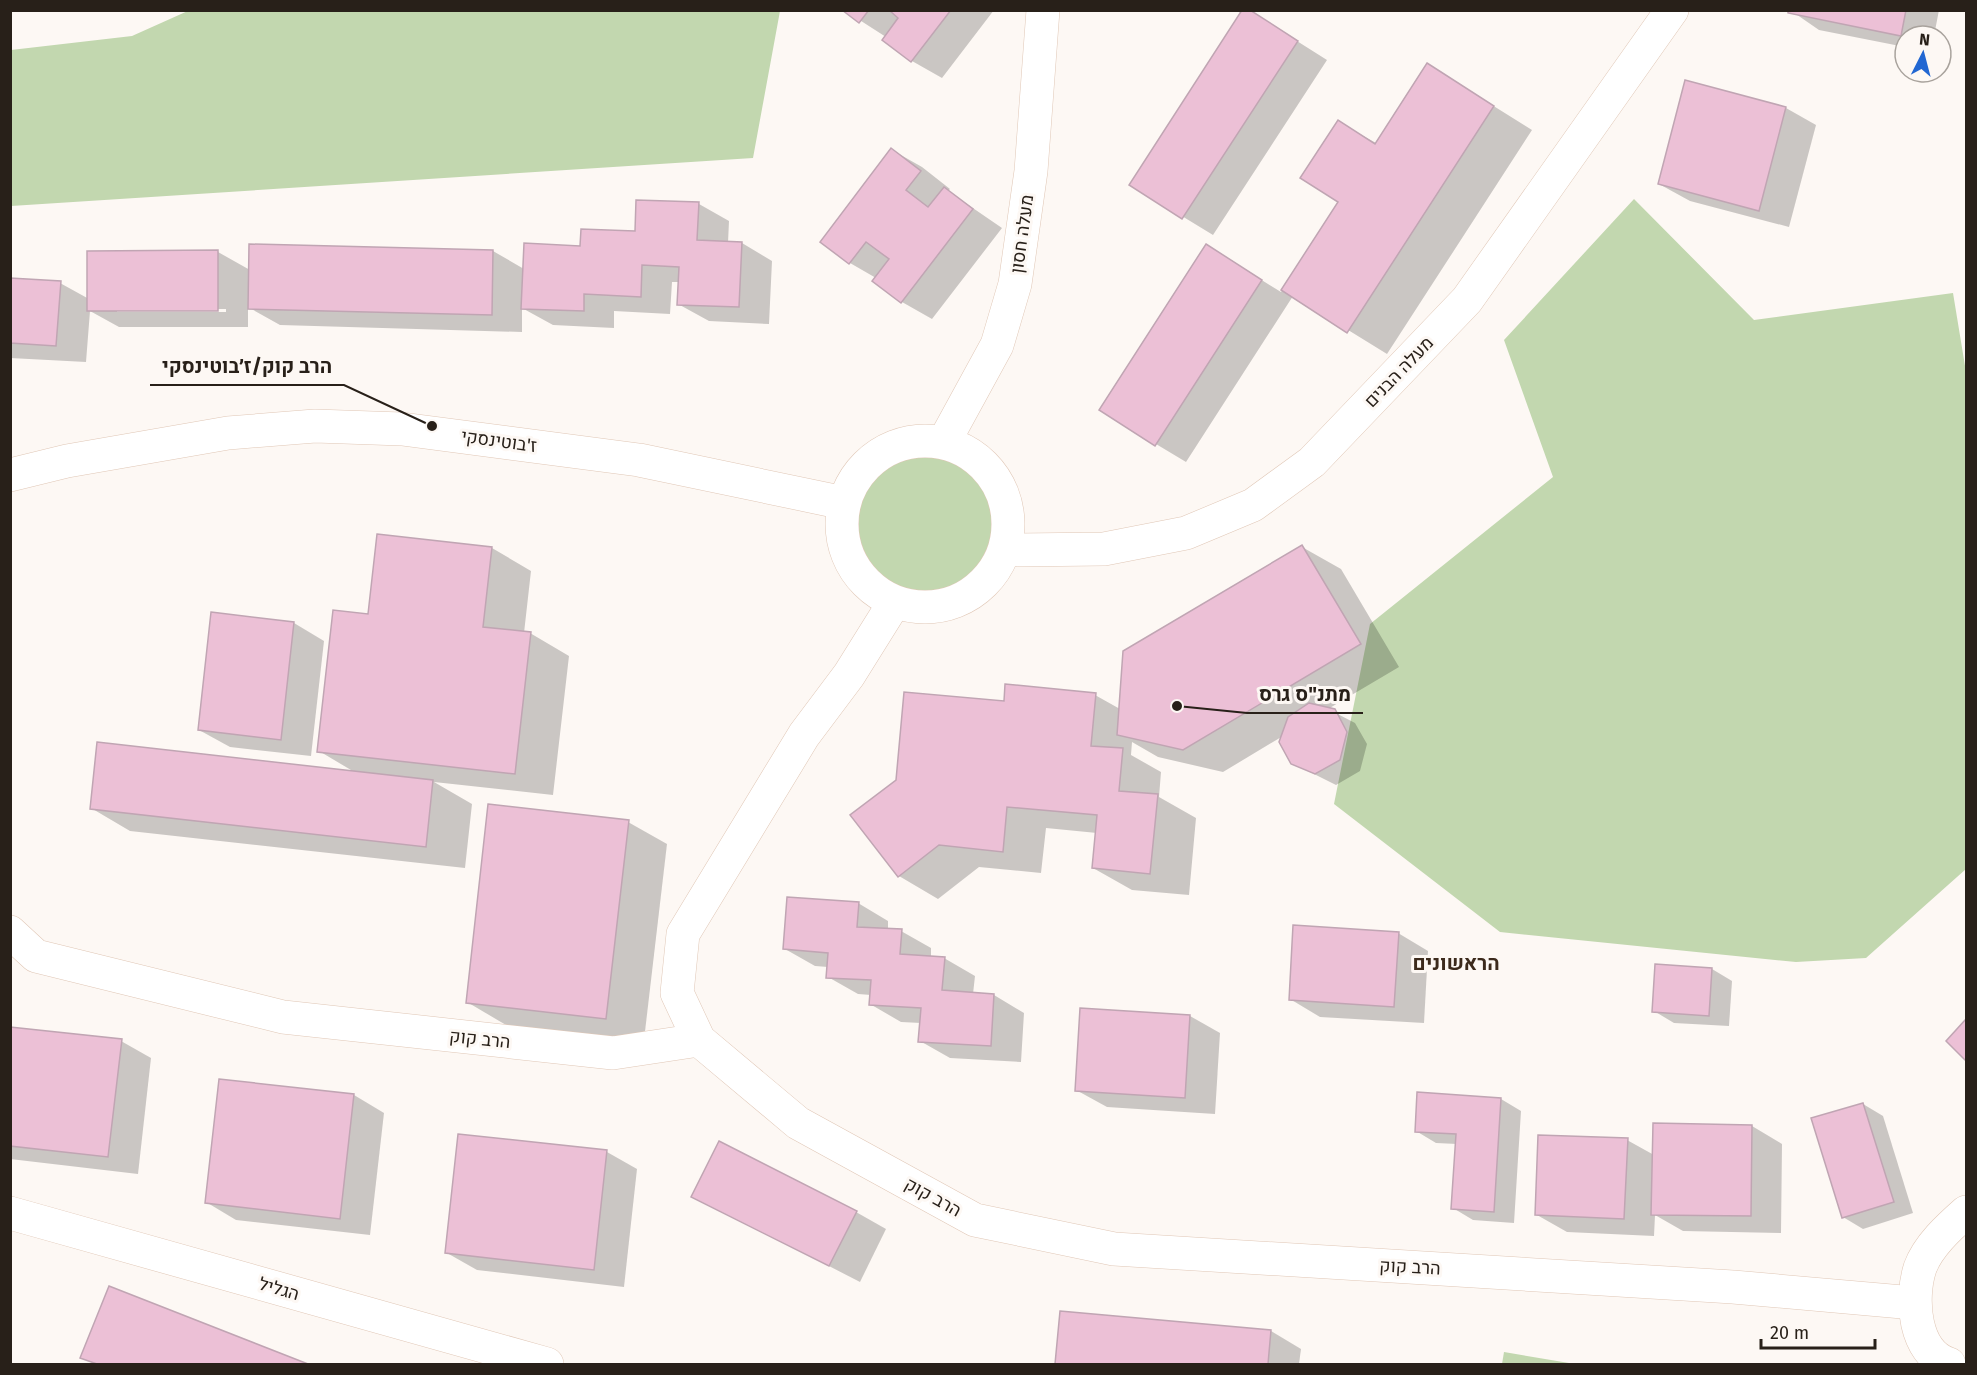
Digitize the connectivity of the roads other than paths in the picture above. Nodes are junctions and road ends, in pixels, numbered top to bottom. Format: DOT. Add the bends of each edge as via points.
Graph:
graph roads {
  1 [pos="1043,10"];
  2 [pos="1672,10"];
  3 [pos="944,442"];
  4 [pos="10,475"];
  5 [pos="844,503"];
  6 [pos="1005,550"];
  7 [pos="894,603"];
  8 [pos="10,932"];
  9 [pos="699,1040"];
  10 [pos="1966,1212"];
  11 [pos="10,1213"];
  12 [pos="1914,1303"];
  13 [pos="547,1365"];
  14 [pos="1949,1365"];
  1 -- 3 [label="street, מעלה חסון" via="1031,171 1014,284 997,345"];
  2 -- 6 [label="street, מעלה הבנים" via="1467,300 1312,462 1253,505 1186,533 1104,549"];
  3 -- 5 [label="street" via="918,440 893,447 871,460 854,480"];
  3 -- 6 [label="street" via="969,453 990,472 1004,496 1009,523"];
  4 -- 5 [label="street, ז'בוטינסקי" via="228,433 315,426 402,429 639,460"];
  5 -- 7 [label="street" via="841,527 846,552 857,573 873,590"];
  6 -- 7 [label="street" via="993,575 973,594 939,606 921,608"];
  7 -- 9 [label="street" via="849,675 804,735 683,934 677,993"];
  8 -- 9 [label="street, הרב קוק" via="36,956 283,1017 613,1053"];
  9 -- 12 [label="street, הרב קוק" via="798,1123 975,1220 1114,1249 1733,1287"];
  10 -- 12 [label="street" via="1943,1233 1920,1268"];
  11 -- 13 [label="street, הגליל"];
  12 -- 14 [label="street" via="1920,1332 1937,1360"];
}
